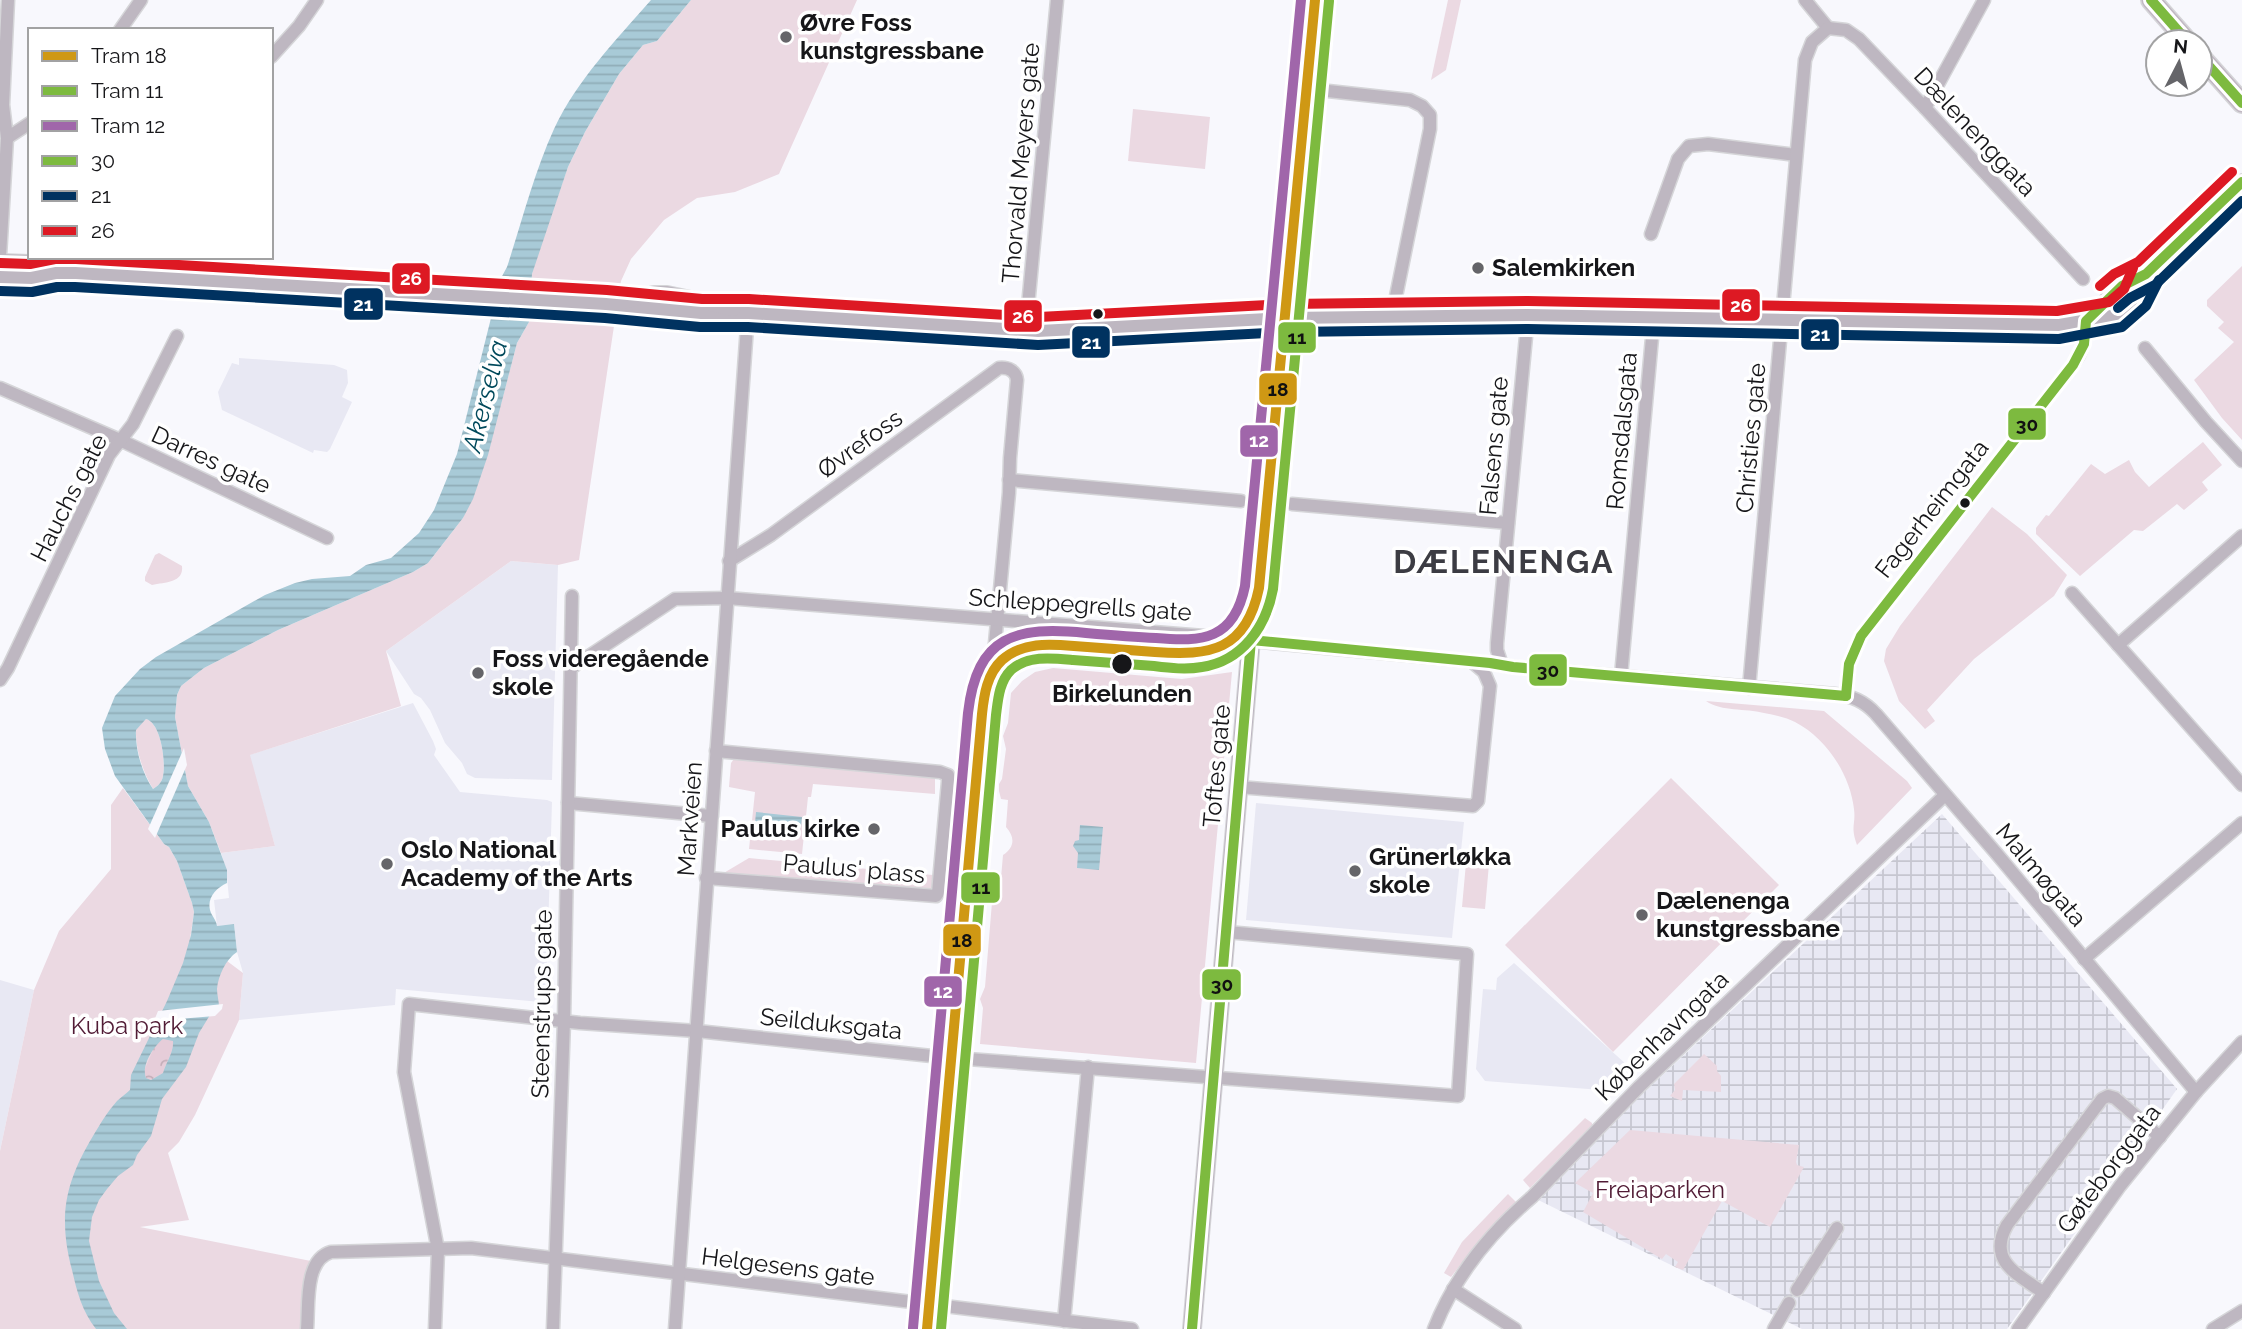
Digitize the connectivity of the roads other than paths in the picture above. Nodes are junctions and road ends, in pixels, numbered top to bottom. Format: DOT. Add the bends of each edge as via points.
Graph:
graph roads {
  1 [pos="8,0"];
  2 [pos="141,0"];
  3 [pos="317,0"];
  4 [pos="1058,0"];
  5 [pos="1318,0"];
  6 [pos="1805,0"];
  7 [pos="1984,0"];
  8 [pos="2151,0"];
  9 [pos="121,28"];
  10 [pos="2176,28"];
  11 [pos="1828,29"];
  12 [pos="273,55"];
  13 [pos="2214,72"];
  14 [pos="1310,89"];
  15 [pos="2242,103"];
  16 [pos="1925,108"];
  17 [pos="28,124"];
  18 [pos="7,138"];
  19 [pos="1796,155"];
  20 [pos="2242,182"];
  21 [pos="1651,234"];
  22 [pos="0,256"];
  23 [pos="0,262"];
  24 [pos="77,265"];
  25 [pos="56,273"];
  26 [pos="0,277"];
  27 [pos="2083,279"];
  28 [pos="748,313"];
  29 [pos="1528,315"];
  30 [pos="1392,316"];
  31 [pos="1654,316"];
  32 [pos="1288,318"];
  33 [pos="1782,318"];
  34 [pos="2086,321"];
  35 [pos="1030,331"];
  36 [pos="177,336"];
  37 [pos="2145,348"];
  38 [pos="0,388"];
  39 [pos="120,440"];
  40 [pos="2242,461"];
  41 [pos="1009,480"];
  42 [pos="1241,501"];
  43 [pos="1292,504"];
  44 [pos="1508,523"];
  45 [pos="2242,536"];
  46 [pos="327,538"];
  47 [pos="729,561"];
  48 [pos="2073,593"];
  49 [pos="572,596"];
  50 [pos="727,598"];
  51 [pos="996,619"];
  52 [pos="1251,640"];
  53 [pos="2118,645"];
  54 [pos="1470,661"];
  55 [pos="1502,665"];
  56 [pos="571,668"];
  57 [pos="1621,676"];
  58 [pos="0,680"];
  59 [pos="1749,688"];
  60 [pos="1846,696"];
  61 [pos="716,751"];
  62 [pos="2242,785"];
  63 [pos="1239,787"];
  64 [pos="1945,795"];
  65 [pos="568,803"];
  66 [pos="711,816"];
  67 [pos="2242,822"];
  68 [pos="706,878"];
  69 [pos="1227,932"];
  70 [pos="2084,959"];
  71 [pos="564,1021"];
  72 [pos="697,1031"];
  73 [pos="2242,1042"];
  74 [pos="956,1057"];
  75 [pos="1088,1067"];
  76 [pos="1213,1077"];
  77 [pos="2196,1092"];
  78 [pos="2160,1137"];
  79 [pos="1837,1228"];
  80 [pos="438,1251"];
  81 [pos="556,1259"];
  82 [pos="679,1275"];
  83 [pos="1453,1289"];
  84 [pos="1797,1290"];
  85 [pos="2044,1293"];
  86 [pos="1789,1303"];
  87 [pos="933,1305"];
  88 [pos="2242,1311"];
  89 [pos="1064,1321"];
  90 [pos="307,1329"];
  91 [pos="435,1329"];
  92 [pos="553,1329"];
  93 [pos="675,1329"];
  94 [pos="931,1329"];
  95 [pos="1132,1329"];
  96 [pos="1192,1329"];
  97 [pos="1434,1329"];
  98 [pos="1515,1329"];
  99 [pos="1774,1329"];
  100 [pos="2018,1329"];
  101 [pos="2213,1329"];
  1 -- 18 [label="street" via="3,106"];
  2 -- 9 [label="street"];
  3 -- 12 [label="street"];
  4 -- 35 [label="street, Thorvald Meyers gate"];
  5 -- 14 [label="main road, Toftes gate"];
  6 -- 11 [label="street"];
  7 -- 16 [label="street"];
  8 -- 10 [label="main road"];
  11 -- 16 [label="street, Dælenenggata" via="1852,32"];
  11 -- 19 [label="street, Christies gate" via="1808,50"];
  13 -- 15 [label="main road"];
  14 -- 30 [label="street" via="1410,100 1430,115"];
  14 -- 32 [label="main road, Toftes gate"];
  16 -- 27 [label="street, Dælenenggata"];
  17 -- 18 [label="street"];
  18 -- 22 [label="street"];
  19 -- 21 [label="street" via="1708,144 1689,146 1678,159"];
  19 -- 33 [label="street, Christies gate"];
  20 -- 34 [label="street" via="2146,274 2135,298 2125,307 2115,315"];
  23 -- 25 [label="street" via="30,263"];
  24 -- 25 [label="street"];
  24 -- 28 [label="street"];
  25 -- 26 [label="street"];
  28 -- 35 [label="street"];
  28 -- 47 [label="street, Markveien"];
  29 -- 30 [label="street"];
  29 -- 31 [label="street"];
  29 -- 44 [label="street, Falsens gate"];
  30 -- 32 [label="street"];
  31 -- 33 [label="street"];
  31 -- 57 [label="street, Romsdalsgata"];
  32 -- 35 [label="street"];
  32 -- 52 [label="main road, Toftes gate" via="1262,590"];
  33 -- 34 [label="street" via="2047,325"];
  33 -- 59 [label="street, Christies gate"];
  34 -- 60 [label="street, Fagerheimgata" via="2087,334 2073,365 1861,636 1849,664"];
  36 -- 39 [label="street, Hauchs gate" via="133,424"];
  37 -- 40 [label="street"];
  38 -- 39 [label="street, Darres gate"];
  39 -- 46 [label="street, Darres gate"];
  39 -- 58 [label="street, Hauchs gate"];
  41 -- 42 [label="street"];
  41 -- 47 [label="street, Øvrefoss" via="1017,380 1015,373 999,368 780,529"];
  41 -- 51 [label="street"];
  43 -- 44 [label="street"];
  44 -- 55 [label="street, Falsens gate" via="1497,643"];
  45 -- 53 [label="street"];
  47 -- 50 [label="street, Markveien"];
  48 -- 53 [label="street"];
  49 -- 56 [label="street, Steenstrups gate"];
  50 -- 51 [label="street, Schleppegrells gate"];
  50 -- 56 [label="street, Schleppegrells gate" via="675,599"];
  50 -- 61 [label="street, Markveien"];
  51 -- 52 [label="street, Schleppegrells gate"];
  51 -- 74 [label="street"];
  52 -- 54 [label="street, Schleppegrells gate"];
  52 -- 63 [label="main road, Toftes gate"];
  53 -- 62 [label="street"];
  54 -- 55 [label="street, Schleppegrells gate"];
  54 -- 63 [label="street" via="1484,672 1490,686 1478,801 1473,806"];
  55 -- 57 [label="street, Schleppegrells gate"];
  56 -- 65 [label="street, Steenstrups gate"];
  57 -- 59 [label="street, Schleppegrells gate"];
  59 -- 60 [label="street, Schleppegrells gate"];
  60 -- 64 [label="street, Malmøgata" via="1869,707"];
  61 -- 66 [label="street, Markveien"];
  61 -- 68 [label="street, Paulus' plass" via="940,772 948,775 948,782 936,897"];
  63 -- 69 [label="main road, Toftes gate"];
  64 -- 70 [label="street, Malmøgata"];
  64 -- 83 [label="street, Københavngata" via="1600,1125 1483,1246"];
  65 -- 66 [label="street"];
  65 -- 71 [label="street, Steenstrups gate"];
  66 -- 68 [label="street, Markveien"];
  67 -- 70 [label="street"];
  68 -- 72 [label="street, Markveien"];
  69 -- 76 [label="main road, Toftes gate"];
  69 -- 76 [label="street, Seilduksgata" via="1467,954 1458,1096"];
  70 -- 77 [label="street, Malmøgata"];
  71 -- 72 [label="street, Seilduksgata"];
  71 -- 80 [label="street, Seilduksgata" via="409,1004 404,1072"];
  71 -- 81 [label="street, Steenstrups gate"];
  72 -- 74 [label="street, Seilduksgata"];
  72 -- 82 [label="street, Markveien"];
  73 -- 77 [label="street, Gøteborggata"];
  74 -- 75 [label="street, Seilduksgata"];
  74 -- 87 [label="street"];
  75 -- 76 [label="street, Seilduksgata"];
  75 -- 89 [label="street"];
  76 -- 96 [label="main road, Toftes gate"];
  77 -- 78 [label="street, Gøteborggata"];
  78 -- 85 [label="street, Gøteborggata"];
  78 -- 85 [label="street" via="2108,1096 2007,1225 1999,1247 2003,1261"];
  79 -- 84 [label="street"];
  80 -- 81 [label="street, Helgesens gate" via="471,1248"];
  80 -- 90 [label="street, Helgesens gate" via="323,1255 312,1270"];
  80 -- 91 [label="street"];
  81 -- 82 [label="street, Helgesens gate"];
  81 -- 92 [label="street, Steenstrups gate"];
  82 -- 87 [label="street, Helgesens gate"];
  82 -- 93 [label="street, Markveien"];
  83 -- 97 [label="street, Københavngata"];
  83 -- 98 [label="street"];
  85 -- 100 [label="street, Gøteborggata"];
  86 -- 99 [label="street"];
  87 -- 89 [label="street, Helgesens gate"];
  87 -- 94 [label="street"];
  88 -- 101 [label="street"];
  89 -- 95 [label="street, Helgesens gate"];
}
